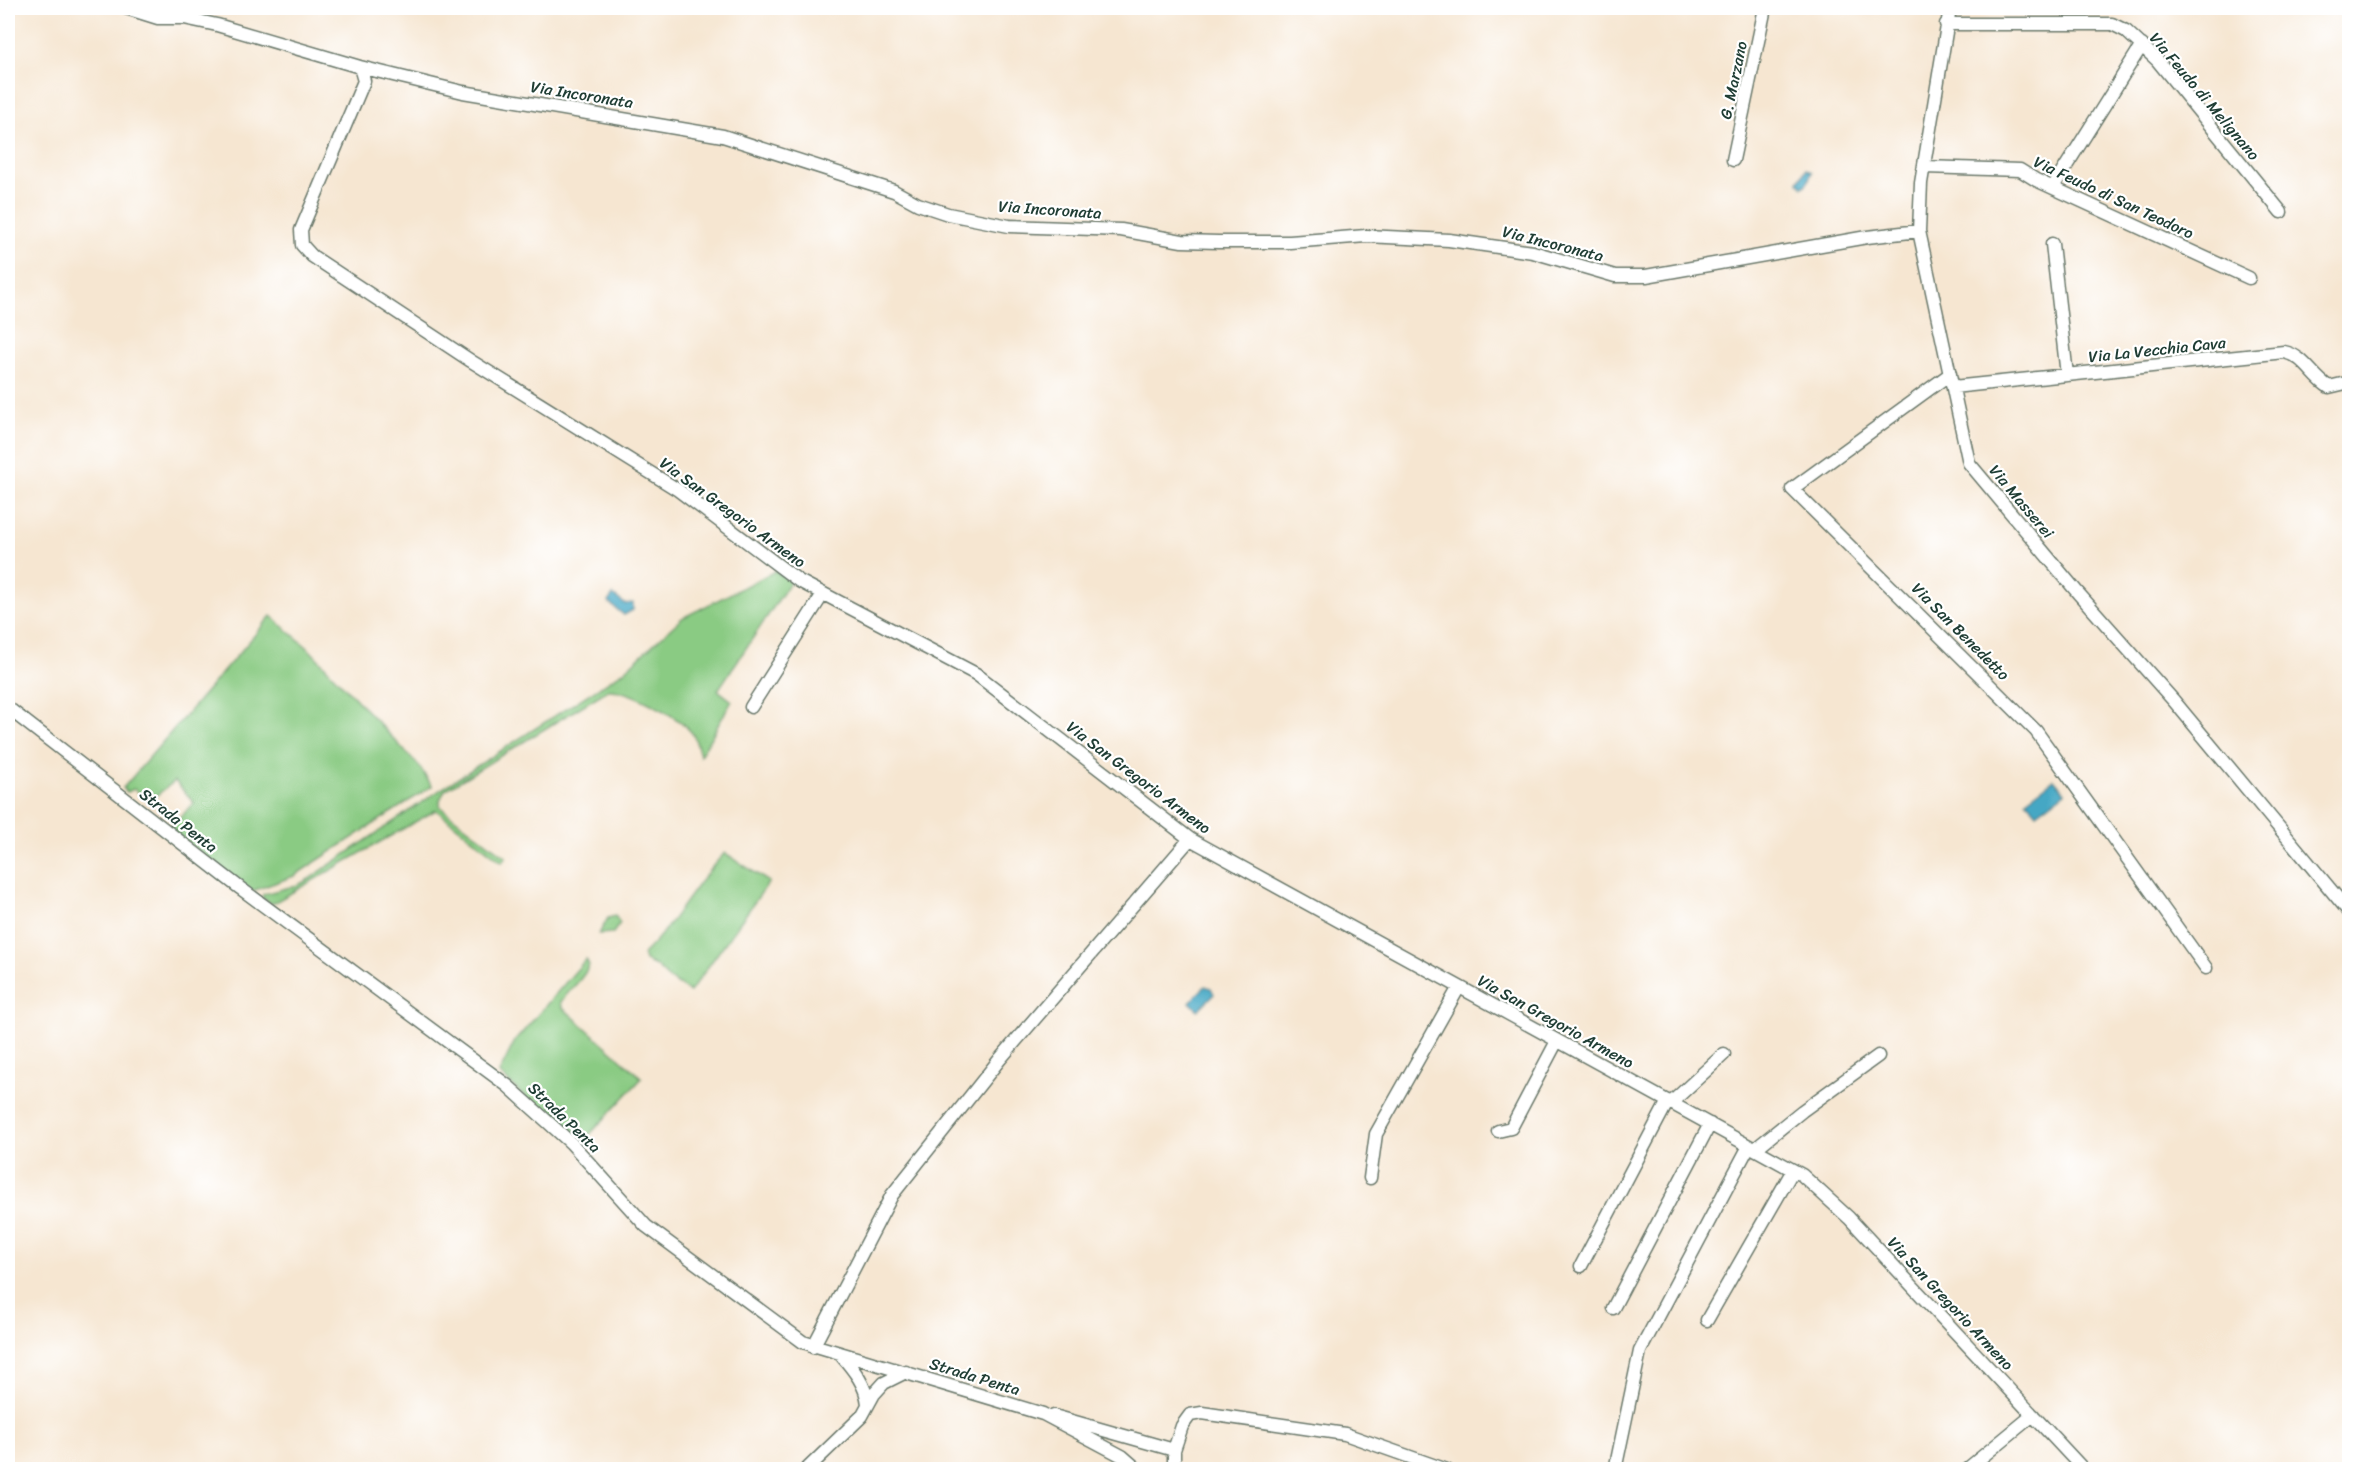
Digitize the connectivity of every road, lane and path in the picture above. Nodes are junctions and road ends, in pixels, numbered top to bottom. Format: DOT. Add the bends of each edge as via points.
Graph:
graph roads {
  1 [pos="126,8"];
  2 [pos="1765,8"];
  3 [pos="1950,8"];
  4 [pos="1946,24"];
  5 [pos="2142,45"];
  6 [pos="360,67"];
  7 [pos="1733,159"];
  8 [pos="1924,167"];
  9 [pos="2053,187"];
  10 [pos="2281,212"];
  11 [pos="1919,231"];
  12 [pos="2052,244"];
  13 [pos="2248,278"];
  14 [pos="1950,374"];
  15 [pos="2067,375"];
  16 [pos="2349,382"];
  17 [pos="1953,387"];
  18 [pos="823,594"];
  19 [pos="751,707"];
  20 [pos="8,708"];
  21 [pos="1190,839"];
  22 [pos="2349,913"];
  23 [pos="2206,968"];
  24 [pos="1459,987"];
  25 [pos="1557,1041"];
  26 [pos="1724,1054"];
  27 [pos="1878,1056"];
  28 [pos="1670,1102"];
  29 [pos="1710,1124"];
  30 [pos="1498,1131"];
  31 [pos="1752,1148"];
  32 [pos="1793,1170"];
  33 [pos="1370,1178"];
  34 [pos="1581,1266"];
  35 [pos="1613,1308"];
  36 [pos="1707,1320"];
  37 [pos="813,1347"];
  38 [pos="841,1355"];
  39 [pos="906,1372"];
  40 [pos="867,1404"];
  41 [pos="1043,1414"];
  42 [pos="2033,1415"];
  43 [pos="1174,1450"];
  44 [pos="806,1470"];
  45 [pos="1138,1470"];
  46 [pos="1174,1470"];
  47 [pos="1447,1470"];
  48 [pos="1615,1470"];
  49 [pos="1965,1470"];
  50 [pos="2084,1470"];
  1 -- 6 [label="street, Via Incoronata" via="158,18 184,18 216,26"];
  2 -- 7 [label="street, G. Marzano"];
  3 -- 4 [label="street, Via Masserei"];
  4 -- 5 [label="street, Via Feudo di Melignano" via="2112,24"];
  4 -- 8 [label="street, Via Masserei"];
  5 -- 9 [label="street"];
  5 -- 10 [label="street, Via Feudo di Melignano"];
  6 -- 11 [label="street, Via Incoronata" via="463,92 723,136 894,191 948,214 1009,226 1121,230 1182,241 1280,242 1366,236 1449,240 1533,252 1615,276 1646,276"];
  6 -- 18 [label="street, Via San Gregorio Armeno" via="364,81 302,230 302,245 312,256 471,361 678,490 777,565"];
  8 -- 9 [label="street, Via Feudo di San Teodoro" via="2020,171"];
  8 -- 11 [label="street, Via Masserei"];
  9 -- 13 [label="street, Via Feudo di San Teodoro"];
  11 -- 14 [label="street, Via Masserei"];
  12 -- 15 [label="street"];
  14 -- 17 [label="street, Via Masserei"];
  14 -- 23 [label="street, Via San Benedetto" via="1792,489 2036,730"];
  15 -- 16 [label="street, Via La Vecchia Cava" via="2284,352 2302,360 2329,387"];
  15 -- 17 [label="street, Via La Vecchia Cava"];
  17 -- 22 [label="street, Via Masserei" via="1969,463 2174,701"];
  18 -- 19 [label="street"];
  18 -- 21 [label="street, Via San Gregorio Armeno" via="976,674"];
  20 -- 37 [label="street, Strada Penta" via="240,888 508,1086 571,1143 646,1226"];
  21 -- 24 [label="street, Via San Gregorio Armeno"];
  21 -- 37 [label="street" via="1000,1059 892,1195"];
  24 -- 25 [label="street, Via San Gregorio Armeno"];
  24 -- 33 [label="street" via="1376,1134"];
  25 -- 28 [label="street, Via San Gregorio Armeno"];
  25 -- 30 [label="street" via="1511,1128"];
  26 -- 28 [label="street"];
  27 -- 31 [label="street"];
  28 -- 29 [label="street, Via San Gregorio Armeno"];
  28 -- 34 [label="street"];
  29 -- 31 [label="street, Via San Gregorio Armeno"];
  29 -- 35 [label="street"];
  31 -- 32 [label="street, Via San Gregorio Armeno"];
  31 -- 48 [label="street" via="1640,1351"];
  32 -- 36 [label="street"];
  32 -- 42 [label="street, Via San Gregorio Armeno" via="1849,1218"];
  37 -- 38 [label="street, Strada Penta"];
  38 -- 39 [label="street, Strada Penta"];
  38 -- 40 [label="street" via="867,1392"];
  39 -- 40 [label="street" via="884,1383"];
  39 -- 41 [label="street, Strada Penta"];
  40 -- 44 [label="street" via="862,1416"];
  41 -- 43 [label="street"];
  41 -- 45 [label="street, Strada Penta" via="1122,1456"];
  42 -- 49 [label="street"];
  42 -- 50 [label="street, Via San Gregorio Armeno"];
  43 -- 46 [label="street"];
  43 -- 47 [label="street" via="1190,1415 1202,1413 1345,1434"];
}
